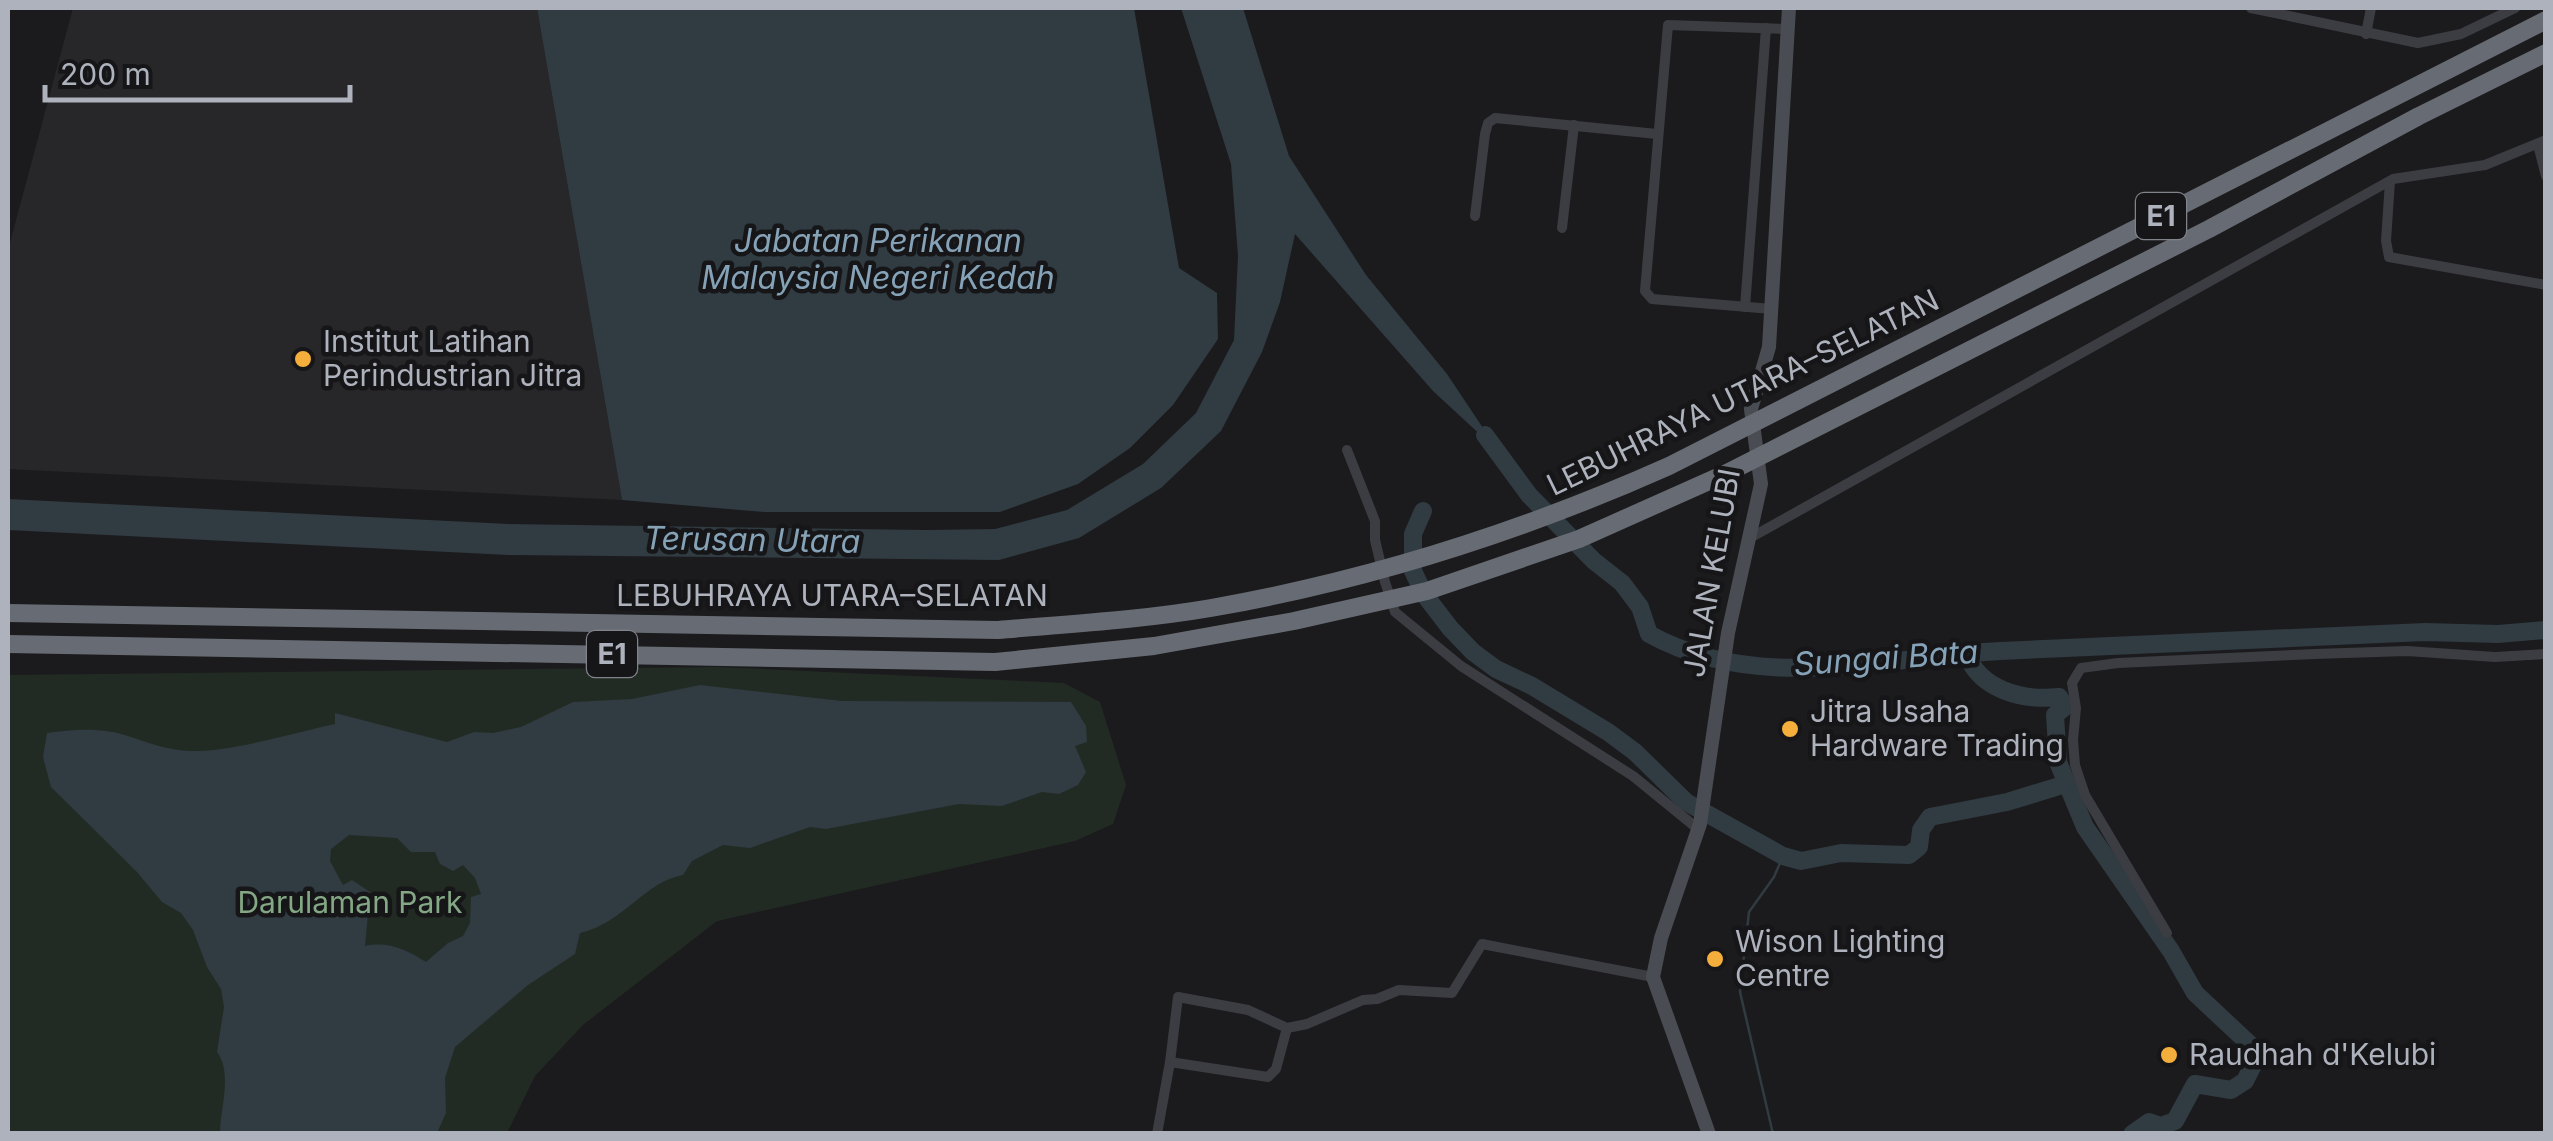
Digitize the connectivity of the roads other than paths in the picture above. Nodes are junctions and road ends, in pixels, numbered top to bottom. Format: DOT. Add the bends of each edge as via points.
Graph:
graph roads {
  1 [pos="1789,8"];
  2 [pos="2251,8"];
  3 [pos="2372,8"];
  4 [pos="2515,8"];
  5 [pos="2546,20"];
  6 [pos="1766,28"];
  7 [pos="1787,30"];
  8 [pos="2366,34"];
  9 [pos="2546,53"];
  10 [pos="1574,125"];
  11 [pos="1658,134"];
  12 [pos="2542,142"];
  13 [pos="2546,176"];
  14 [pos="2390,181"];
  15 [pos="2195,198"];
  16 [pos="1476,216"];
  17 [pos="1562,228"];
  18 [pos="2209,229"];
  19 [pos="2546,285"];
  20 [pos="1745,307"];
  21 [pos="1772,309"];
  22 [pos="1347,450"];
  23 [pos="1750,538"];
  24 [pos="8,613"];
  25 [pos="8,644"];
  26 [pos="2546,654"];
  27 [pos="1699,827"];
  28 [pos="2166,934"];
  29 [pos="1653,976"];
  30 [pos="1287,1028"];
  31 [pos="1170,1062"];
  32 [pos="1158,1134"];
  33 [pos="1709,1134"];
  1 -- 7 [label="main road, JALAN KELUBI"];
  2 -- 8 [label="street"];
  3 -- 8 [label="street"];
  4 -- 8 [label="street" via="2429,42"];
  5 -- 15 [label="highway, LEBUHRAYA UTARA–SELATAN / E1"];
  6 -- 7 [label="street"];
  6 -- 11 [label="street" via="1668,25"];
  6 -- 20 [label="street"];
  7 -- 21 [label="main road, JALAN KELUBI"];
  9 -- 18 [label="highway, LEBUHRAYA UTARA–SELATAN / E1"];
  10 -- 11 [label="street"];
  10 -- 16 [label="street" via="1495,118 1488,123"];
  10 -- 17 [label="street"];
  11 -- 20 [label="street" via="1648,297"];
  12 -- 13 [label="street"];
  12 -- 14 [label="street" via="2485,165"];
  14 -- 19 [label="street" via="2389,258"];
  14 -- 23 [label="street"];
  15 -- 18 [label="highway"];
  15 -- 24 [label="highway, LEBUHRAYA UTARA–SELATAN / E1" via="1640,479 1504,534 1402,565 1209,608 998,630"];
  18 -- 25 [label="highway, LEBUHRAYA UTARA–SELATAN / E1" via="1676,498 1511,564 1379,603 1214,637 995,662"];
  20 -- 21 [label="street"];
  21 -- 23 [label="main road, JALAN KELUBI" via="1765,364 1751,402 1761,470"];
  22 -- 27 [label="street" via="1375,521 1396,612 1461,666 1633,776"];
  23 -- 27 [label="main road, JALAN KELUBI"];
  26 -- 28 [label="street" via="2407,651 2080,668 2072,683 2075,764 2085,794"];
  27 -- 29 [label="main road, JALAN KELUBI"];
  29 -- 30 [label="street" via="1484,943 1452,993 1399,990"];
  29 -- 33 [label="main road"];
  30 -- 31 [label="street" via="1268,1077"];
  30 -- 31 [label="street" via="1248,1010 1178,997"];
  31 -- 32 [label="street"];
}
